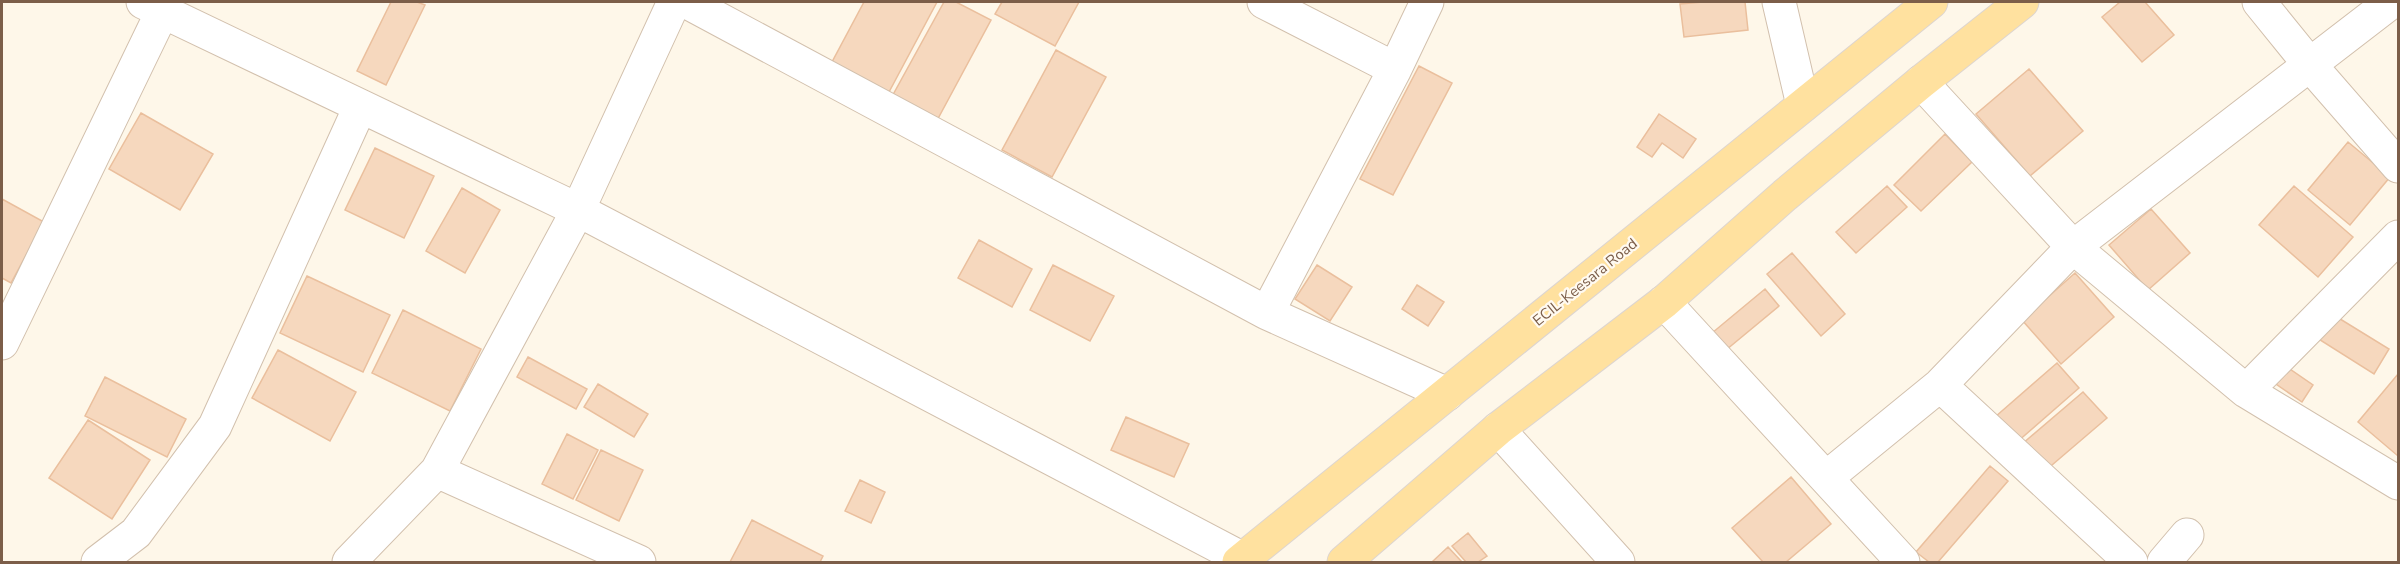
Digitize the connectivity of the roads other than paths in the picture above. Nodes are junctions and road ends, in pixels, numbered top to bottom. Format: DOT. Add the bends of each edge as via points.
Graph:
graph roads {
  1 [pos="674,2"];
  2 [pos="687,2"];
  3 [pos="1264,2"];
  4 [pos="1427,2"];
  5 [pos="1779,2"];
  6 [pos="1930,2"];
  7 [pos="2022,2"];
  8 [pos="2259,2"];
  9 [pos="2391,2"];
  10 [pos="157,5"];
  11 [pos="2310,65"];
  12 [pos="1395,69"];
  13 [pos="1921,82"];
  14 [pos="1803,105"];
  15 [pos="360,107"];
  16 [pos="2398,166"];
  17 [pos="578,210"];
  18 [pos="2398,237"];
  19 [pos="2073,247"];
  20 [pos="1664,302"];
  21 [pos="1267,313"];
  22 [pos="2,343"];
  23 [pos="1940,385"];
  24 [pos="2246,391"];
  25 [pos="1447,394"];
  26 [pos="1498,429"];
  27 [pos="437,471"];
  28 [pos="1826,478"];
  29 [pos="2398,483"];
  30 [pos="2187,534"];
  31 [pos="1360,557"];
  32 [pos="1241,561"];
  33 [pos="98,562"];
  34 [pos="349,562"];
  35 [pos="639,562"];
  36 [pos="1618,562"];
  37 [pos="1903,562"];
  38 [pos="2131,562"];
  39 [pos="2164,562"];
  1 -- 17 [label="street"];
  2 -- 21 [label="street"];
  3 -- 12 [label="street"];
  4 -- 12 [label="street"];
  5 -- 14 [label="street"];
  6 -- 14 [label="main road, ECIL-Keesara Road"];
  7 -- 13 [label="main road"];
  8 -- 11 [label="street"];
  9 -- 11 [label="street"];
  10 -- 15 [label="street"];
  10 -- 22 [label="street"];
  11 -- 16 [label="street"];
  11 -- 19 [label="street"];
  12 -- 21 [label="street"];
  13 -- 19 [label="street"];
  13 -- 20 [label="main road"];
  14 -- 25 [label="main road, ECIL-Keesara Road"];
  15 -- 17 [label="street"];
  15 -- 33 [label="street" via="215,426 136,533"];
  17 -- 27 [label="street"];
  17 -- 32 [label="street"];
  18 -- 24 [label="street"];
  19 -- 23 [label="street"];
  19 -- 24 [label="street"];
  20 -- 26 [label="main road"];
  20 -- 28 [label="street"];
  21 -- 25 [label="street"];
  23 -- 28 [label="street"];
  23 -- 38 [label="street"];
  24 -- 29 [label="street"];
  25 -- 32 [label="main road, ECIL-Keesara Road"];
  26 -- 31 [label="main road"];
  26 -- 36 [label="street"];
  27 -- 34 [label="street"];
  27 -- 35 [label="street"];
  28 -- 37 [label="street"];
  30 -- 39 [label="street"];
}
